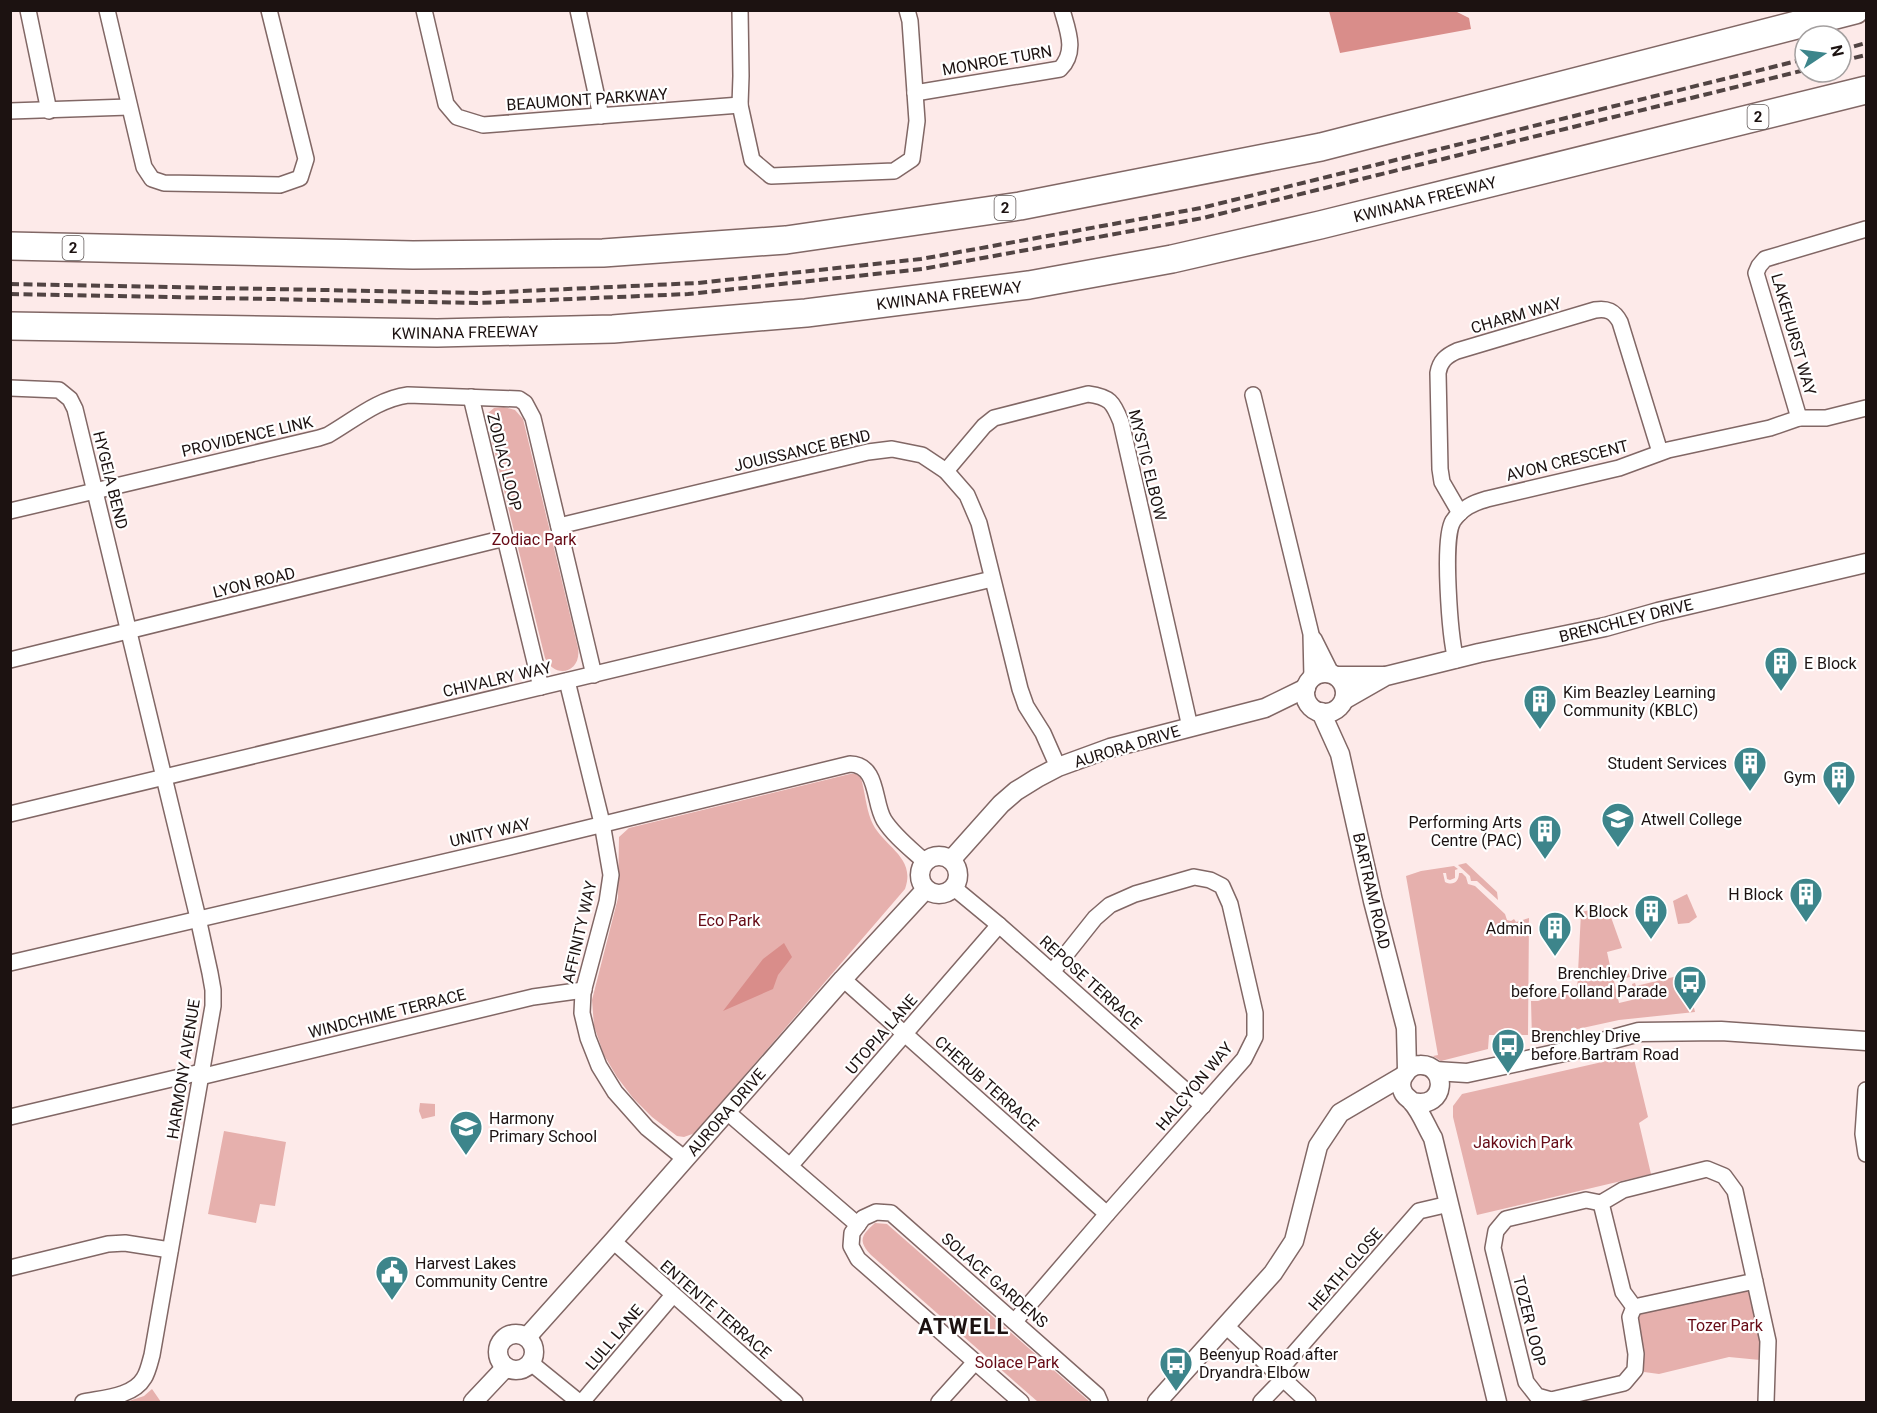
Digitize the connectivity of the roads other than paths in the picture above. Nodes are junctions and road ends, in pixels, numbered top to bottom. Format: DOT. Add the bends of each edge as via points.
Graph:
graph roads {
  1 [pos="27,10"];
  2 [pos="107,10"];
  3 [pos="269,10"];
  4 [pos="424,10"];
  5 [pos="578,10"];
  6 [pos="740,10"];
  7 [pos="907,10"];
  8 [pos="1062,10"];
  9 [pos="1855,10"];
  10 [pos="1866,90"];
  11 [pos="915,93"];
  12 [pos="740,105"];
  13 [pos="129,107"];
  14 [pos="10,111"];
  15 [pos="49,111"];
  16 [pos="601,116"];
  17 [pos="1866,229"];
  18 [pos="10,236"];
  19 [pos="10,246"];
  20 [pos="74,248"];
  21 [pos="10,326"];
  22 [pos="10,388"];
  23 [pos="1253,395"];
  24 [pos="471,397"];
  25 [pos="1866,408"];
  26 [pos="1799,418"];
  27 [pos="1660,452"];
  28 [pos="946,471"];
  29 [pos="95,491"];
  30 [pos="10,511"];
  31 [pos="1460,513"];
  32 [pos="559,526"];
  33 [pos="506,538"];
  34 [pos="1866,563"];
  35 [pos="992,579"];
  36 [pos="130,631"];
  37 [pos="1311,634"];
  38 [pos="10,660"];
  39 [pos="1456,660"];
  40 [pos="594,675"];
  41 [pos="1334,675"];
  42 [pos="1386,676"];
  43 [pos="567,681"];
  44 [pos="1309,683"];
  45 [pos="541,687"];
  46 [pos="1342,703"];
  47 [pos="1265,708"];
  48 [pos="1316,709"];
  49 [pos="1190,727"];
  50 [pos="1340,754"];
  51 [pos="1058,767"];
  52 [pos="164,777"];
  53 [pos="10,813"];
  54 [pos="602,824"];
  55 [pos="951,860"];
  56 [pos="925,862"];
  57 [pos="953,887"];
  58 [pos="926,889"];
  59 [pos="198,918"];
  60 [pos="999,925"];
  61 [pos="10,963"];
  62 [pos="1052,972"];
  63 [pos="843,980"];
  64 [pos="584,990"];
  65 [pos="1406,1028"];
  66 [pos="905,1034"];
  67 [pos="1866,1041"];
  68 [pos="1432,1069"];
  69 [pos="1405,1073"];
  70 [pos="1467,1073"];
  71 [pos="201,1074"];
  72 [pos="1866,1090"];
  73 [pos="1436,1095"];
  74 [pos="1372,1096"];
  75 [pos="1410,1100"];
  76 [pos="1203,1106"];
  77 [pos="726,1111"];
  78 [pos="10,1117"];
  79 [pos="1433,1138"];
  80 [pos="1866,1154"];
  81 [pos="685,1159"];
  82 [pos="790,1166"];
  83 [pos="1601,1203"];
  84 [pos="1449,1204"];
  85 [pos="1107,1214"];
  86 [pos="858,1225"];
  87 [pos="613,1241"];
  88 [pos="170,1250"];
  89 [pos="10,1268"];
  90 [pos="1755,1281"];
  91 [pos="673,1295"];
  92 [pos="1634,1307"];
  93 [pos="1015,1321"];
  94 [pos="1226,1326"];
  95 [pos="527,1337"];
  96 [pos="975,1362"];
  97 [pos="531,1363"];
  98 [pos="506,1367"];
  99 [pos="1280,1376"];
  100 [pos="83,1402"];
  101 [pos="473,1402"];
  102 [pos="580,1402"];
  103 [pos="795,1402"];
  104 [pos="939,1402"];
  105 [pos="1021,1402"];
  106 [pos="1100,1402"];
  107 [pos="1157,1402"];
  108 [pos="1262,1402"];
  109 [pos="1308,1402"];
  110 [pos="1497,1402"];
  111 [pos="1766,1402"];
  1 -- 15 [label="street"];
  2 -- 13 [label="street"];
  3 -- 13 [label="street" via="306,159 300,178 280,185 164,183 152,179 144,166"];
  4 -- 16 [label="street, BEAUMONT PARKWAY" via="446,104 457,117 483,124"];
  5 -- 16 [label="street"];
  6 -- 12 [label="street"];
  7 -- 11 [label="street"];
  8 -- 11 [label="street, MONROE TURN" via="1070,48 1067,62 1060,69"];
  9 -- 20 [label="highway, 2" via="1321,147 1020,206 786,240 603,253 413,255"];
  10 -- 21 [label="highway, KWINANA FREEWAY / 2" via="1320,225 1172,259 1017,287 806,313 613,329 436,333"];
  11 -- 12 [label="street" via="917,121 912,159 894,171 771,176 752,160"];
  12 -- 16 [label="street, BEAUMONT PARKWAY"];
  13 -- 15 [label="street"];
  14 -- 15 [label="street"];
  17 -- 26 [label="street, LAKEHURST WAY" via="1765,259 1757,269"];
  18 -- 20 [label="highway, 2" via="43,239"];
  19 -- 20 [label="highway, 2"];
  22 -- 29 [label="street, HYGEIA BEND" via="59,390 70,399"];
  23 -- 37 [label="street"];
  24 -- 29 [label="street, PROVIDENCE LINK" via="393,397 319,438"];
  24 -- 32 [label="street, ZODIAC LOOP" via="519,399 528,408"];
  24 -- 33 [label="street, ZODIAC LOOP"];
  25 -- 26 [label="street, AVON CRESCENT" via="1826,418"];
  26 -- 27 [label="street, AVON CRESCENT"];
  27 -- 31 [label="street, AVON CRESCENT" via="1619,468 1476,502"];
  27 -- 31 [label="street, CHARM WAY" via="1620,322 1609,310 1595,310 1457,351 1444,359 1438,373 1439,457 1442,482"];
  28 -- 32 [label="street, JOUISSANCE BEND" via="922,455 892,449 868,452"];
  28 -- 35 [label="street, JOUISSANCE BEND" via="967,495 979,523"];
  28 -- 49 [label="street, MYSTIC ELBOW" via="994,418 1088,394 1103,396 1115,405"];
  29 -- 30 [label="street, PROVIDENCE LINK"];
  29 -- 36 [label="street, HYGEIA BEND"];
  31 -- 39 [label="street" via="1450,530 1448,550 1451,633"];
  32 -- 40 [label="street, ZODIAC LOOP"];
  33 -- 36 [label="street, LYON ROAD"];
  33 -- 45 [label="street, ZODIAC LOOP"];
  34 -- 39 [label="street, BRENCHLEY DRIVE"];
  35 -- 40 [label="street, CHIVALRY WAY"];
  35 -- 51 [label="street, JOUISSANCE BEND" via="1020,690"];
  36 -- 38 [label="street, LYON ROAD"];
  36 -- 52 [label="street, HARMONY AVENUE"];
  37 -- 41 [label="street"];
  37 -- 44 [label="street"];
  39 -- 42 [label="street, BRENCHLEY DRIVE"];
  40 -- 43 [label="street, CHIVALRY WAY"];
  41 -- 42 [label="street, BRENCHLEY DRIVE"];
  41 -- 44 [label="street" via="1318,674"];
  41 -- 46 [label="street" via="1345,687"];
  42 -- 46 [label="street, BRENCHLEY DRIVE"];
  43 -- 45 [label="street, CHIVALRY WAY"];
  43 -- 54 [label="street, AFFINITY WAY"];
  44 -- 47 [label="street, AURORA DRIVE"];
  44 -- 48 [label="street" via="1305,695"];
  45 -- 52 [label="street, CHIVALRY WAY"];
  46 -- 48 [label="street" via="1335,710"];
  46 -- 50 [label="street, BARTRAM ROAD"];
  47 -- 48 [label="street, AURORA DRIVE"];
  47 -- 49 [label="street, AURORA DRIVE"];
  48 -- 50 [label="street, BARTRAM ROAD"];
  49 -- 51 [label="street, AURORA DRIVE" via="1110,748"];
  50 -- 65 [label="street, BARTRAM ROAD"];
  51 -- 55 [label="street, AURORA DRIVE" via="1001,804"];
  52 -- 53 [label="street, CHIVALRY WAY"];
  52 -- 59 [label="street, HARMONY AVENUE"];
  54 -- 56 [label="street, UNITY WAY" via="855,764 869,773 885,822"];
  54 -- 59 [label="street, UNITY WAY"];
  54 -- 64 [label="street, AFFINITY WAY" via="611,875"];
  55 -- 56 [label="street" via="941,855"];
  55 -- 57 [label="street" via="958,870"];
  56 -- 58 [label="street" via="920,878"];
  57 -- 58 [label="street" via="943,893"];
  57 -- 60 [label="street, REPOSE TERRACE"];
  58 -- 63 [label="street, AURORA DRIVE"];
  59 -- 61 [label="street, UNITY WAY"];
  59 -- 71 [label="street, HARMONY AVENUE" via="213,990"];
  60 -- 62 [label="street, REPOSE TERRACE"];
  60 -- 66 [label="street, UTOPIA LANE"];
  62 -- 76 [label="street, REPOSE TERRACE"];
  62 -- 76 [label="street, HALCYON WAY" via="1110,905 1194,877 1222,886 1230,904 1255,1013 1255,1037 1244,1059"];
  63 -- 66 [label="street, CHERUB TERRACE"];
  63 -- 77 [label="street, AURORA DRIVE"];
  64 -- 71 [label="street, WINDCHIME TERRACE" via="533,997"];
  64 -- 81 [label="street, AFFINITY WAY" via="582,1013 599,1066 647,1128"];
  65 -- 68 [label="street, BARTRAM ROAD"];
  65 -- 69 [label="street, BARTRAM ROAD"];
  66 -- 82 [label="street, UTOPIA LANE"];
  66 -- 85 [label="street, CHERUB TERRACE"];
  67 -- 70 [label="street" via="1722,1032 1639,1032"];
  68 -- 69 [label="street" via="1413,1066"];
  68 -- 70 [label="street"];
  68 -- 73 [label="street" via="1439,1077"];
  69 -- 74 [label="street"];
  69 -- 75 [label="street" via="1402,1092"];
  70 -- 73 [label="street"];
  71 -- 78 [label="street, WINDCHIME TERRACE"];
  71 -- 88 [label="street, HARMONY AVENUE"];
  72 -- 80 [label="street"];
  73 -- 75 [label="street" via="1420,1104"];
  73 -- 79 [label="street"];
  74 -- 75 [label="street"];
  74 -- 94 [label="street" via="1340,1113 1318,1146 1294,1241 1273,1273"];
  75 -- 79 [label="street"];
  76 -- 85 [label="street, HALCYON WAY"];
  77 -- 81 [label="street, AURORA DRIVE"];
  77 -- 82 [label="street"];
  79 -- 84 [label="street"];
  81 -- 87 [label="street, AURORA DRIVE"];
  82 -- 86 [label="street"];
  83 -- 90 [label="street" via="1623,1190 1707,1169 1724,1176 1735,1191"];
  83 -- 92 [label="street" via="1623,1292"];
  83 -- 92 [label="street, TOZER LOOP" via="1586,1200 1506,1219 1496,1231 1493,1248 1526,1382 1537,1395 1551,1400 1624,1383 1635,1370 1630,1317"];
  84 -- 99 [label="street, HEATH CLOSE" via="1419,1211"];
  84 -- 110 [label="street"];
  85 -- 93 [label="street, HALCYON WAY"];
  86 -- 93 [label="street, SOLACE GARDENS" via="876,1212 891,1213"];
  86 -- 96 [label="street" via="852,1233 851,1246 858,1259"];
  87 -- 91 [label="street, ENTENTE TERRACE"];
  87 -- 95 [label="street, AURORA DRIVE"];
  88 -- 89 [label="street" via="124,1243"];
  88 -- 100 [label="street, HARMONY AVENUE" via="145,1377 128,1392"];
  90 -- 92 [label="street"];
  90 -- 111 [label="street" via="1768,1341"];
  91 -- 102 [label="street, LULL LANE"];
  91 -- 103 [label="street, ENTENTE TERRACE"];
  93 -- 106 [label="street, SOLACE GARDENS"];
  94 -- 99 [label="street"];
  94 -- 107 [label="street"];
  95 -- 97 [label="street" via="534,1352"];
  95 -- 98 [label="street" via="517,1334 502,1340 498,1354"];
  96 -- 104 [label="street"];
  96 -- 105 [label="street"];
  97 -- 98 [label="street" via="522,1370"];
  97 -- 102 [label="street"];
  98 -- 101 [label="street"];
  99 -- 108 [label="street, HEATH CLOSE"];
  99 -- 109 [label="street"];
}
